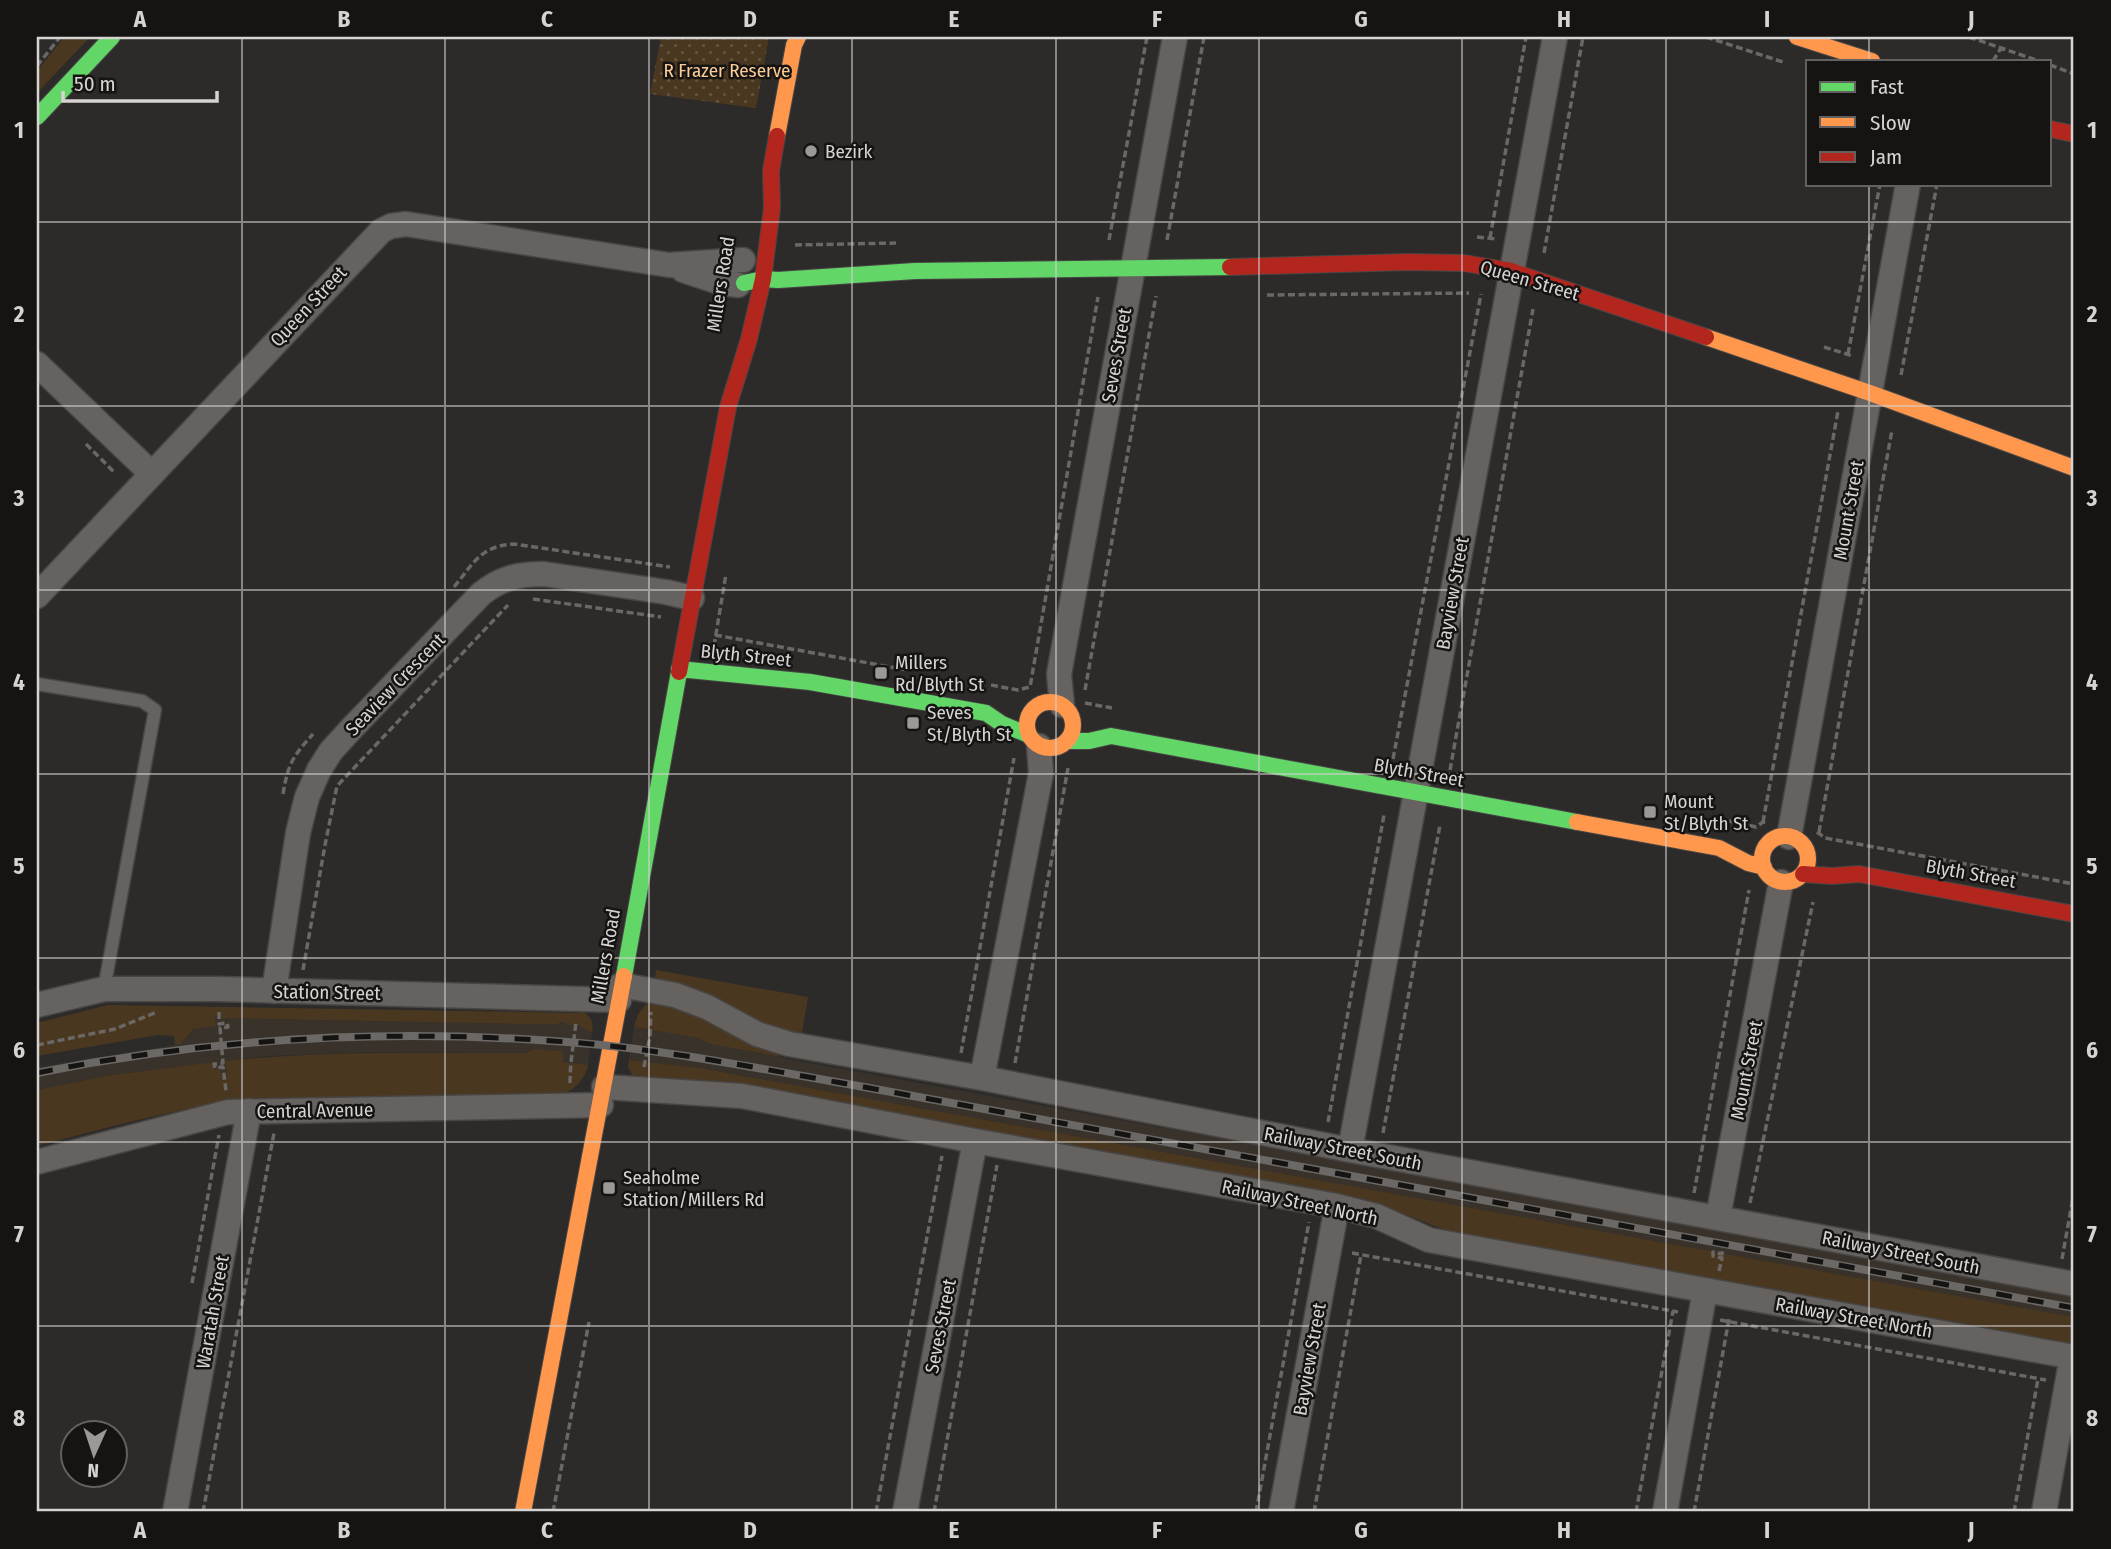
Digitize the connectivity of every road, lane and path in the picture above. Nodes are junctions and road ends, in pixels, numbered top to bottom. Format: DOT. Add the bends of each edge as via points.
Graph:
graph roads {
  1 [pos="60,37"];
  2 [pos="112,37"];
  3 [pos="1147,37"];
  4 [pos="1175,37"];
  5 [pos="1204,37"];
  6 [pos="1526,37"];
  7 [pos="1555,37"];
  8 [pos="1583,37"];
  9 [pos="1706,37"];
  10 [pos="1797,37"];
  11 [pos="1969,37"];
  12 [pos="795,40"];
  13 [pos="2001,48"];
  14 [pos="1869,60"];
  15 [pos="1994,60"];
  16 [pos="2036,60"];
  17 [pos="37,66"];
  18 [pos="1797,66"];
  19 [pos="2052,66"];
  20 [pos="2074,74"];
  21 [pos="37,117"];
  22 [pos="2052,121"];
  23 [pos="2052,129"];
  24 [pos="2071,133"];
  25 [pos="771,171"];
  26 [pos="1880,186"];
  27 [pos="1908,186"];
  28 [pos="1937,186"];
  29 [pos="755,210"];
  30 [pos="1490,237"];
  31 [pos="1109,240"];
  32 [pos="1167,240"];
  33 [pos="759,256"];
  34 [pos="1544,256"];
  35 [pos="807,261"];
  36 [pos="669,265"];
  37 [pos="1132,269"];
  38 [pos="915,271"];
  39 [pos="1511,271"];
  40 [pos="763,279"];
  41 [pos="737,291"];
  42 [pos="1481,294"];
  43 [pos="1262,295"];
  44 [pos="1127,297"];
  45 [pos="1506,300"];
  46 [pos="731,347"];
  47 [pos="1848,355"];
  48 [pos="37,364"];
  49 [pos="1902,375"];
  50 [pos="1870,393"];
  51 [pos="728,407"];
  52 [pos="1864,420"];
  53 [pos="2074,468"];
  54 [pos="151,473"];
  55 [pos="37,596"];
  56 [pos="516,596"];
  57 [pos="528,598"];
  58 [pos="692,598"];
  59 [pos="661,617"];
  60 [pos="715,635"];
  61 [pos="684,645"];
  62 [pos="703,650"];
  63 [pos="744,660"];
  64 [pos="679,669"];
  65 [pos="908,670"];
  66 [pos="810,682"];
  67 [pos="37,684"];
  68 [pos="991,685"];
  69 [pos="1018,690"];
  70 [pos="1093,704"];
  71 [pos="1012,705"];
  72 [pos="1059,706"];
  73 [pos="986,713"];
  74 [pos="1091,719"];
  75 [pos="1111,736"];
  76 [pos="1046,747"];
  77 [pos="1393,759"];
  78 [pos="1450,770"];
  79 [pos="1416,793"];
  80 [pos="1384,815"];
  81 [pos="1763,822"];
  82 [pos="1440,825"];
  83 [pos="1756,827"];
  84 [pos="1825,838"];
  85 [pos="1760,840"];
  86 [pos="1719,848"];
  87 [pos="1822,854"];
  88 [pos="1783,874"];
  89 [pos="1859,874"];
  90 [pos="1751,882"];
  91 [pos="2074,884"];
  92 [pos="1815,894"];
  93 [pos="2074,914"];
  94 [pos="303,973"];
  95 [pos="104,989"];
  96 [pos="217,989"];
  97 [pos="274,991"];
  98 [pos="620,993"];
  99 [pos="37,1005"];
  100 [pos="158,1012"];
  101 [pos="37,1045"];
  102 [pos="960,1060"];
  103 [pos="1014,1070"];
  104 [pos="982,1078"];
  105 [pos="602,1096"];
  106 [pos="241,1117"];
  107 [pos="1326,1128"];
  108 [pos="1382,1138"];
  109 [pos="975,1140"];
  110 [pos="944,1146"];
  111 [pos="1350,1150"];
  112 [pos="999,1156"];
  113 [pos="37,1162"];
  114 [pos="2074,1192"];
  115 [pos="1693,1195"];
  116 [pos="1750,1205"];
  117 [pos="1337,1206"];
  118 [pos="1309,1221"];
  119 [pos="1722,1226"];
  120 [pos="1361,1255"];
  121 [pos="2062,1261"];
  122 [pos="2074,1284"];
  123 [pos="1718,1293"];
  124 [pos="1673,1311"];
  125 [pos="2073,1357"];
  126 [pos="2038,1379"];
  127 [pos="2074,1503"];
  128 [pos="175,1512"];
  129 [pos="203,1512"];
  130 [pos="523,1512"];
  131 [pos="876,1512"];
  132 [pos="905,1512"];
  133 [pos="934,1512"];
  134 [pos="1256,1512"];
  135 [pos="1282,1512"];
  136 [pos="1314,1512"];
  137 [pos="1636,1512"];
  138 [pos="1665,1512"];
  139 [pos="1693,1512"];
  140 [pos="2014,1512"];
  141 [pos="2044,1512"];
  142 [pos="2073,1512"];
  1 -- 17 [label="path"];
  2 -- 21 [label="main road"];
  3 -- 31 [label="path"];
  4 -- 37 [label="street, Seves Street"];
  5 -- 32 [label="path"];
  6 -- 30 [label="path"];
  7 -- 39 [label="street, Bayview Street"];
  8 -- 34 [label="path"];
  9 -- 18 [label="path"];
  10 -- 14 [label="main road"];
  11 -- 13 [label="path"];
  12 -- 25 [label="main road, Millers Road"];
  13 -- 15 [label="path"];
  13 -- 16 [label="path"];
  19 -- 20 [label="path"];
  22 -- 24 [label="main road"];
  23 -- 24 [label="main road"];
  25 -- 29 [label="main road, Millers Road"];
  25 -- 33 [label="main road, Millers Road" via="772,208"];
  26 -- 47 [label="path"];
  27 -- 50 [label="street, Mount Street"];
  28 -- 49 [label="path"];
  33 -- 36 [label="street, Queen Street"];
  33 -- 40 [label="main road, Millers Road"];
  33 -- 41 [label="main road, Millers Road"];
  35 -- 38 [label="main road, Queen Street"];
  36 -- 41 [label="street, Queen Street"];
  36 -- 54 [label="street, Queen Street" via="407,224 391,226 374,236"];
  37 -- 38 [label="main road, Queen Street"];
  37 -- 39 [label="main road, Queen Street" via="1443,262"];
  37 -- 44 [label="street, Seves Street"];
  38 -- 40 [label="main road, Queen Street"];
  39 -- 45 [label="street, Bayview Street"];
  39 -- 50 [label="main road, Queen Street"];
  40 -- 41 [label="main road, Queen Street" via="751,280"];
  40 -- 51 [label="main road, Millers Road"];
  42 -- 43 [label="path"];
  42 -- 45 [label="path"];
  42 -- 77 [label="path"];
  44 -- 69 [label="path" via="1098,298 1030,687"];
  44 -- 72 [label="street, Seves Street" via="1059,674"];
  44 -- 72 [label="path" via="1156,296"];
  45 -- 78 [label="path" via="1533,309"];
  45 -- 79 [label="street, Bayview Street"];
  46 -- 51 [label="main road, Millers Road"];
  48 -- 54 [label="street"];
  50 -- 52 [label="street, Mount Street"];
  50 -- 53 [label="main road, Queen Street"];
  51 -- 58 [label="main road, Millers Road"];
  52 -- 81 [label="path" via="1838,411"];
  52 -- 84 [label="path" via="1892,430 1819,832"];
  52 -- 85 [label="street, Mount Street"];
  54 -- 55 [label="street, Queen Street"];
  56 -- 94 [label="path" via="337,786"];
  57 -- 59 [label="path"];
  58 -- 61 [label="main road, Millers Road"];
  58 -- 97 [label="street, Seaview Crescent" via="544,574 509,577 481,594 352,728 319,770 299,833"];
  60 -- 65 [label="path"];
  61 -- 62 [label="main road, Blyth Street"];
  61 -- 64 [label="main road, Millers Road"];
  63 -- 66 [label="main road, Blyth Street"];
  64 -- 66 [label="main road, Blyth Street"];
  64 -- 98 [label="main road, Millers Road"];
  66 -- 73 [label="main road, Blyth Street"];
  67 -- 95 [label="lane" via="142,701 155,710"];
  68 -- 69 [label="path"];
  69 -- 71 [label="path"];
  70 -- 74 [label="path"];
  71 -- 72 [label="main road, Blyth Street"];
  71 -- 73 [label="main road, Blyth Street"];
  72 -- 74 [label="main road, Blyth Street"];
  72 -- 76 [label="main road" via="1073,730"];
  72 -- 76 [label="main road" via="1027,724"];
  73 -- 76 [label="main road, Blyth Street"];
  74 -- 75 [label="main road, Blyth Street"];
  75 -- 76 [label="main road, Blyth Street"];
  75 -- 79 [label="main road, Blyth Street"];
  76 -- 102 [label="path"];
  76 -- 103 [label="path"];
  76 -- 104 [label="street"];
  79 -- 86 [label="main road, Blyth Street"];
  79 -- 111 [label="street, Bayview Street"];
  80 -- 107 [label="path"];
  82 -- 108 [label="path"];
  83 -- 85 [label="path"];
  84 -- 87 [label="path"];
  84 -- 91 [label="path"];
  85 -- 86 [label="main road, Blyth Street"];
  85 -- 87 [label="main road, Blyth Street" via="1801,843"];
  85 -- 88 [label="main road"];
  86 -- 88 [label="main road, Blyth Street"];
  87 -- 88 [label="main road"];
  87 -- 89 [label="main road, Blyth Street"];
  88 -- 89 [label="main road, Blyth Street"];
  88 -- 119 [label="street, Mount Street"];
  89 -- 93 [label="main road, Blyth Street"];
  90 -- 115 [label="path"];
  92 -- 116 [label="path"];
  95 -- 96 [label="street, Station Street"];
  95 -- 99 [label="street, Station Street"];
  96 -- 97 [label="street, Station Street"];
  96 -- 106 [label="path" via="219,1024 228,1023 228,1027 220,1028 223,1063 214,1064 223,1067"];
  97 -- 98 [label="street, Station Street"];
  98 -- 104 [label="street, Railway Street South" via="656,990 684,998 771,1040"];
  98 -- 105 [label="main road, Millers Road"];
  100 -- 101 [label="path" via="115,1029"];
  104 -- 111 [label="street, Railway Street South"];
  105 -- 106 [label="street, Central Avenue"];
  105 -- 109 [label="street, Railway Street North" via="742,1096"];
  105 -- 130 [label="main road, Millers Road"];
  106 -- 113 [label="street, Central Avenue"];
  106 -- 128 [label="street, Waratah Street"];
  106 -- 129 [label="path" via="275,1128"];
  109 -- 117 [label="street, Railway Street North"];
  109 -- 132 [label="street, Seves Street"];
  110 -- 131 [label="path"];
  111 -- 119 [label="street, Railway Street South"];
  112 -- 133 [label="path"];
  114 -- 121 [label="path"];
  117 -- 123 [label="street, Railway Street North" via="1376,1216 1429,1240"];
  117 -- 135 [label="street, Bayview Street"];
  118 -- 134 [label="path"];
  119 -- 122 [label="street, Railway Street South"];
  119 -- 123 [label="path" via="1722,1254 1713,1252 1722,1258"];
  120 -- 136 [label="path"];
  123 -- 125 [label="street, Railway Street North"];
  123 -- 138 [label="street"];
  123 -- 139 [label="path"];
  124 -- 137 [label="path"];
  125 -- 141 [label="street"];
  126 -- 140 [label="path"];
  127 -- 142 [label="path"];
}
